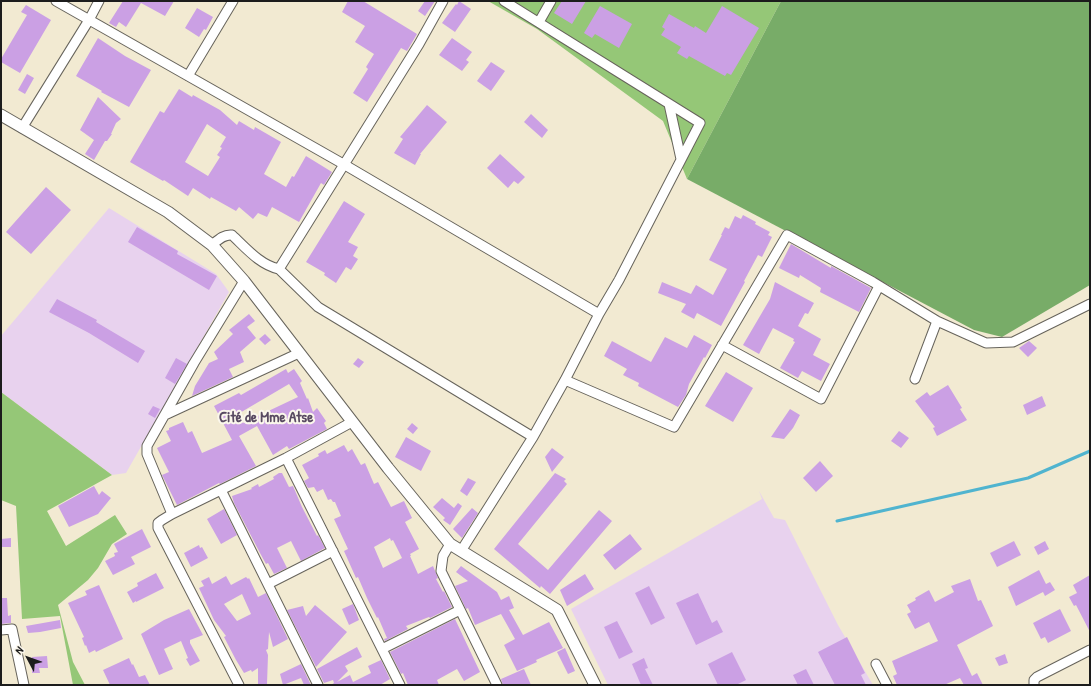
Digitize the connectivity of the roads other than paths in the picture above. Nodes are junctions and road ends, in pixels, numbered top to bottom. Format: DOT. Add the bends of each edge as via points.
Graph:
graph roads {
  1 [pos="56,1"];
  2 [pos="99,1"];
  3 [pos="233,1"];
  4 [pos="443,1"];
  5 [pos="504,1"];
  6 [pos="551,1"];
  7 [pos="89,20"];
  8 [pos="539,22"];
  9 [pos="188,76"];
  10 [pos="670,104"];
  11 [pos="1,115"];
  12 [pos="22,128"];
  13 [pos="681,159"];
  14 [pos="345,165"];
  15 [pos="212,245"];
  16 [pos="279,269"];
  17 [pos="244,281"];
  18 [pos="879,286"];
  19 [pos="1090,304"];
  20 [pos="599,314"];
  21 [pos="937,321"];
  22 [pos="722,345"];
  23 [pos="299,354"];
  24 [pos="915,379"];
  25 [pos="565,380"];
  26 [pos="165,414"];
  27 [pos="352,422"];
  28 [pos="533,437"];
  29 [pos="286,458"];
  30 [pos="221,490"];
  31 [pos="172,514"];
  32 [pos="450,544"];
  33 [pos="333,551"];
  34 [pos="461,551"];
  35 [pos="268,584"];
  36 [pos="460,610"];
  37 [pos="1,630"];
  38 [pos="382,649"];
  39 [pos="1090,650"];
  40 [pos="876,664"];
  41 [pos="24,685"];
  42 [pos="240,685"];
  43 [pos="318,685"];
  44 [pos="400,685"];
  45 [pos="497,685"];
  46 [pos="595,685"];
  47 [pos="887,685"];
  48 [pos="1034,685"];
  1 -- 7 [label="street"];
  2 -- 7 [label="street"];
  3 -- 9 [label="street"];
  4 -- 14 [label="street"];
  5 -- 8 [label="street"];
  6 -- 8 [label="street"];
  7 -- 9 [label="street"];
  7 -- 12 [label="street"];
  8 -- 10 [label="street"];
  9 -- 14 [label="street"];
  10 -- 13 [label="street"];
  10 -- 13 [label="street" via="700,123"];
  11 -- 12 [label="street"];
  12 -- 15 [label="street" via="168,212"];
  13 -- 20 [label="street" via="620,280"];
  14 -- 16 [label="street"];
  14 -- 20 [label="street"];
  15 -- 16 [label="street" via="223,236 232,235 262,262"];
  15 -- 17 [label="street"];
  16 -- 28 [label="street" via="318,307"];
  17 -- 23 [label="street"];
  17 -- 26 [label="street"];
  18 -- 21 [label="street"];
  18 -- 22 [label="street" via="787,235"];
  18 -- 22 [label="street" via="821,399"];
  19 -- 21 [label="street" via="1013,342 986,343"];
  20 -- 25 [label="street"];
  21 -- 24 [label="street"];
  22 -- 25 [label="street" via="674,427"];
  23 -- 26 [label="street"];
  23 -- 27 [label="street"];
  25 -- 28 [label="street"];
  26 -- 31 [label="street" via="147,446 147,454"];
  27 -- 29 [label="street"];
  27 -- 32 [label="street"];
  28 -- 34 [label="street"];
  29 -- 30 [label="street"];
  29 -- 33 [label="street"];
  30 -- 31 [label="street"];
  30 -- 35 [label="street"];
  31 -- 42 [label="street" via="158,523 158,528"];
  32 -- 34 [label="street"];
  32 -- 36 [label="street" via="443,556 441,571"];
  33 -- 35 [label="street"];
  33 -- 38 [label="street"];
  34 -- 46 [label="street" via="558,610"];
  35 -- 43 [label="street"];
  36 -- 38 [label="street"];
  36 -- 45 [label="street"];
  37 -- 41 [label="street" via="12,629"];
  38 -- 44 [label="street"];
  39 -- 48 [label="street" via="1037,677"];
  40 -- 47 [label="street"];
}
